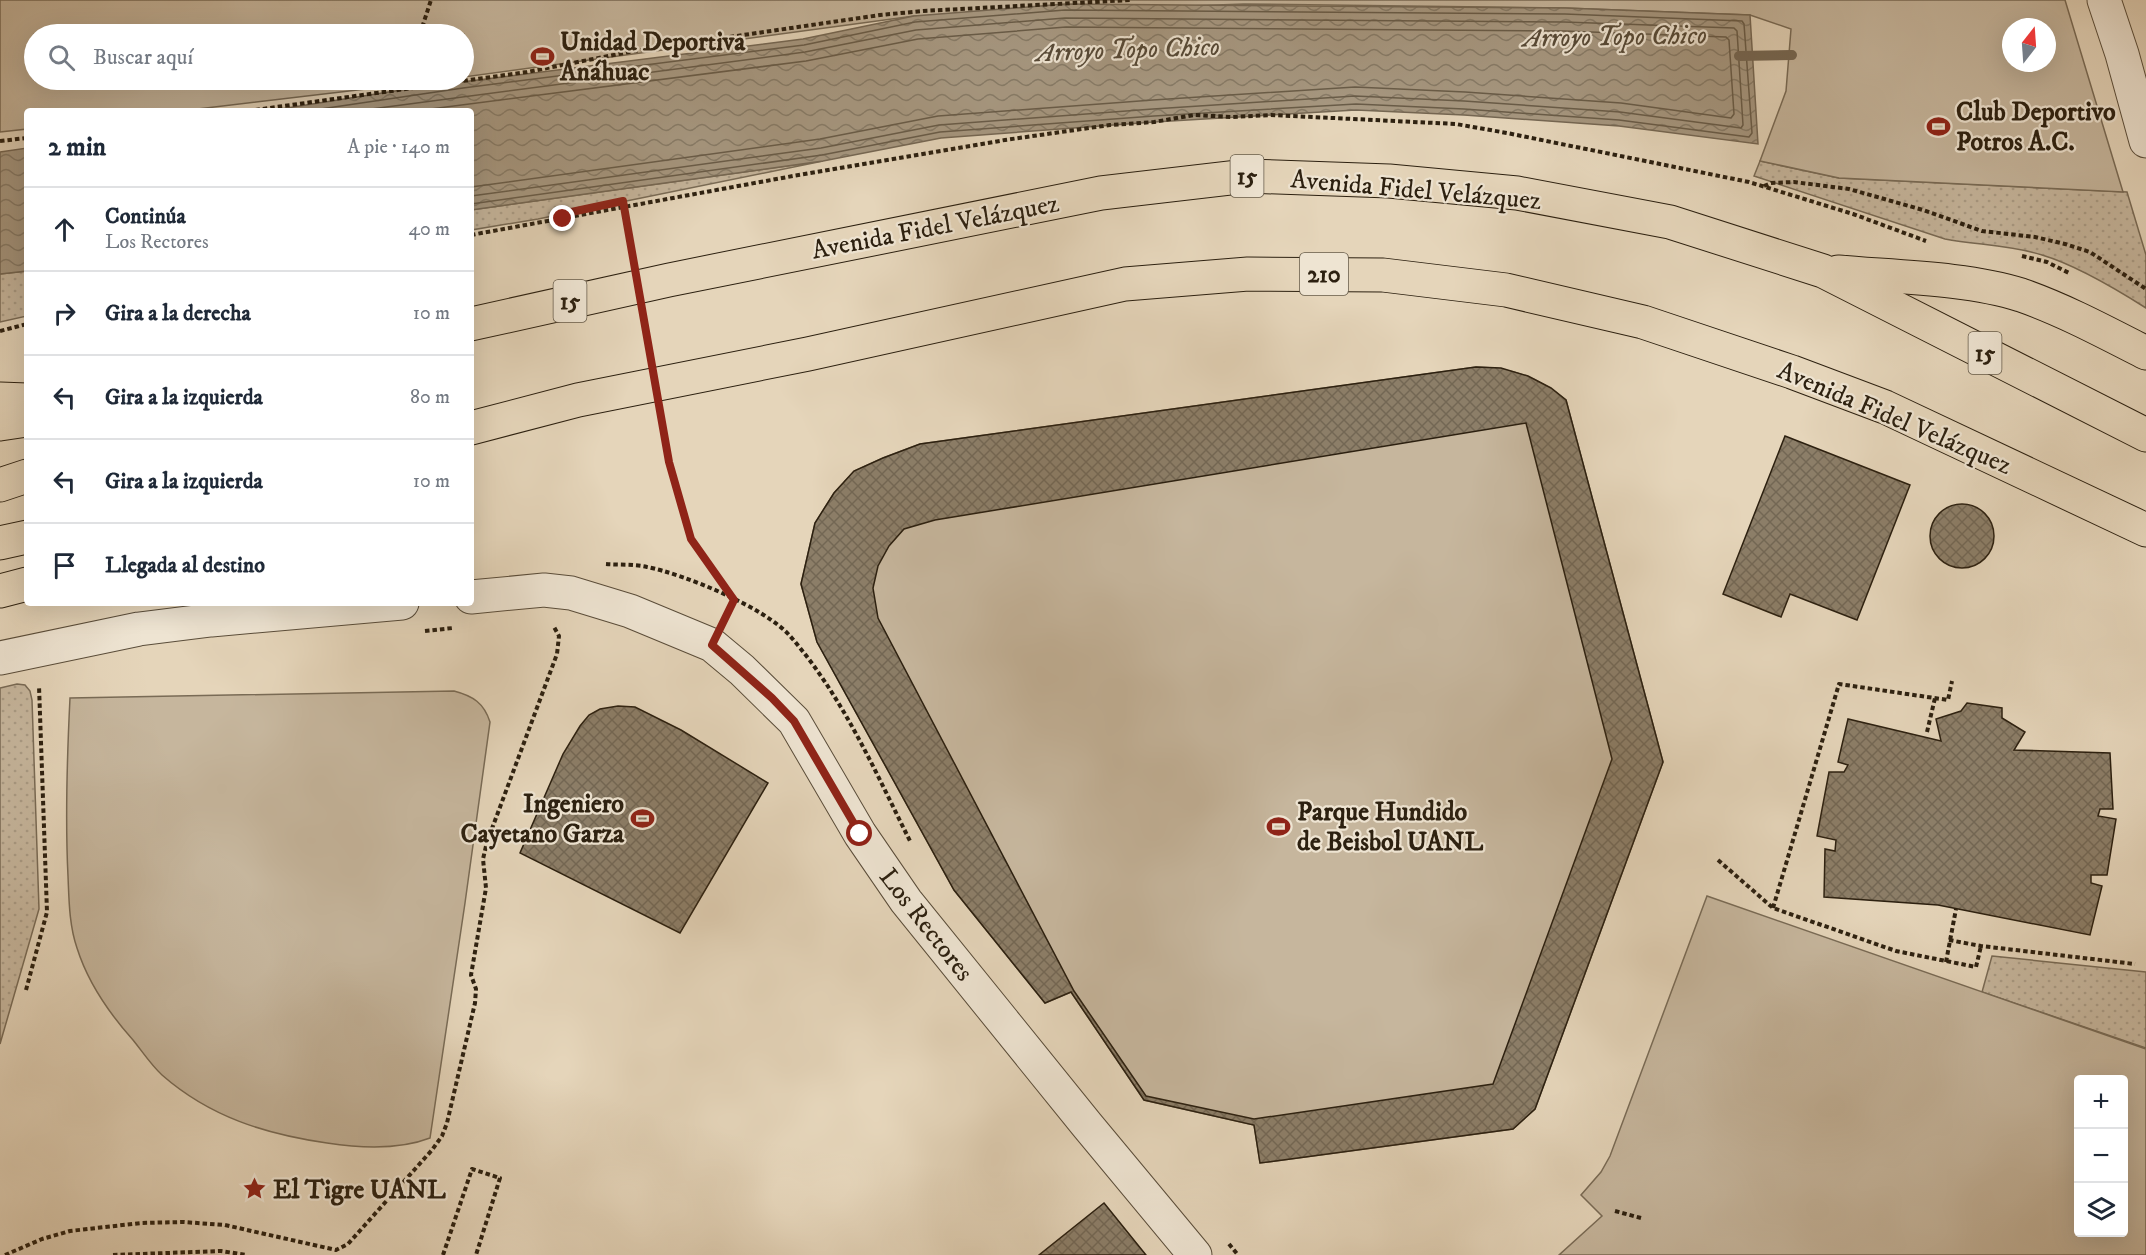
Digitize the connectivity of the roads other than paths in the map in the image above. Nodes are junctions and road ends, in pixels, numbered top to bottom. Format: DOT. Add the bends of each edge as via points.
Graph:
graph roads {
  1 [pos="2104,0"];
  2 [pos="2134,54"];
  3 [pos="2146,141"];
  4 [pos="1823,271"];
  5 [pos="474,323"];
  6 [pos="2146,353"];
  7 [pos="0,399"];
  8 [pos="24,400"];
  9 [pos="24,420"];
  10 [pos="0,424"];
  11 [pos="474,427"];
  12 [pos="2146,435"];
  13 [pos="24,477"];
  14 [pos="0,485"];
  15 [pos="2146,530"];
  16 [pos="24,538"];
  17 [pos="0,543"];
  18 [pos="24,585"];
  19 [pos="0,591"];
  20 [pos="368,606"];
  21 [pos="466,612"];
  22 [pos="0,658"];
  23 [pos="1195,1255"];
  1 -- 2 [label="street"];
  2 -- 3 [label="street"];
  4 -- 5 [label="highway, Avenida Fidel Velázquez / 15" via="1670,222 1517,193 1389,181 1247,176 1101,193"];
  4 -- 6 [label="highway" via="1937,280 2019,294"];
  4 -- 12 [label="highway, Avenida Fidel Velázquez / 15"];
  7 -- 8 [label="highway"];
  9 -- 10 [label="highway"];
  11 -- 15 [label="highway, Avenida Fidel Velázquez / 210" via="578,400 1125,284 1248,273 1383,275 1506,290 1643,322 1707,343 1885,407"];
  13 -- 14 [label="highway"];
  16 -- 17 [label="highway"];
  18 -- 19 [label="highway"];
  20 -- 22 [label="street" via="149,628"];
  21 -- 23 [label="street, Los Rectores" via="544,590 571,593 630,611 712,645 794,721 860,834 906,901"];
}
